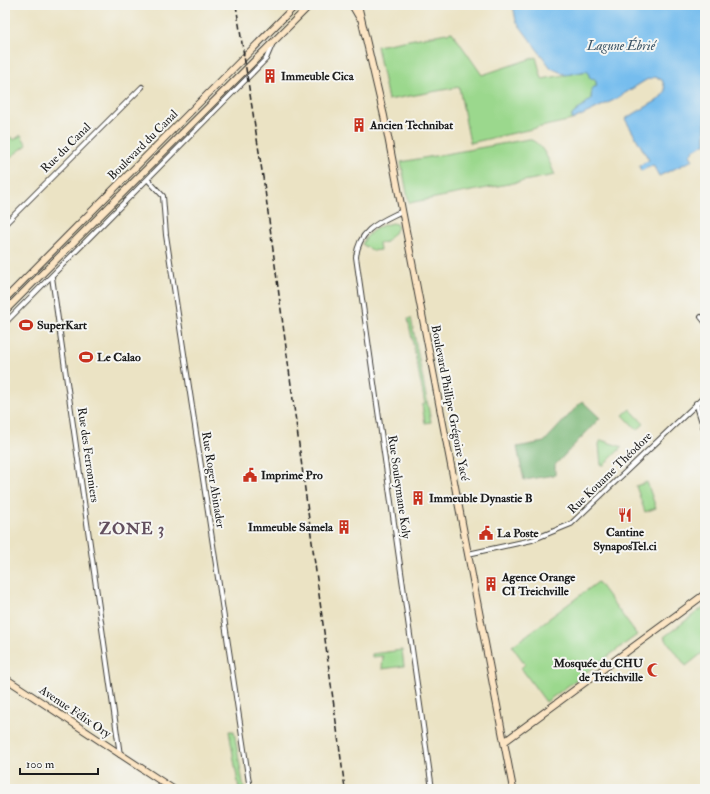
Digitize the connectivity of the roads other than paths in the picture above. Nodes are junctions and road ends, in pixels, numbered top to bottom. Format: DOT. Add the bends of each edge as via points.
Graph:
graph roads {
  1 [pos="296,5"];
  2 [pos="310,5"];
  3 [pos="352,5"];
  4 [pos="358,5"];
  5 [pos="362,21"];
  6 [pos="273,43"];
  7 [pos="142,87"];
  8 [pos="148,180"];
  9 [pos="402,210"];
  10 [pos="5,224"];
  11 [pos="52,277"];
  12 [pos="5,299"];
  13 [pos="5,311"];
  14 [pos="701,317"];
  15 [pos="705,322"];
  16 [pos="5,323"];
  17 [pos="705,396"];
  18 [pos="696,403"];
  19 [pos="705,432"];
  20 [pos="468,554"];
  21 [pos="705,594"];
  22 [pos="5,678"];
  23 [pos="504,742"];
  24 [pos="120,755"];
  25 [pos="173,789"];
  26 [pos="250,789"];
  27 [pos="432,789"];
  28 [pos="513,789"];
  1 -- 12 [label="main road, Boulevard du Canal"];
  2 -- 6 [label="main road, Boulevard du Canal"];
  3 -- 5 [label="main road, Boulevard Phillipe Grégoire Yacé"];
  4 -- 5 [label="main road, Boulevard Phillipe Grégoire Yacé"];
  5 -- 9 [label="main road, Boulevard Phillipe Grégoire Yacé"];
  6 -- 8 [label="street, Boulevard du Canal" via="266,59"];
  6 -- 13 [label="main road, Boulevard du Canal"];
  7 -- 10 [label="street, Rue du Canal"];
  8 -- 11 [label="street, Boulevard du Canal"];
  8 -- 26 [label="street, Rue Roger Abinader" via="163,196 166,235"];
  9 -- 20 [label="main road, Boulevard Phillipe Grégoire Yacé"];
  9 -- 27 [label="street, Rue Souleymane Koly" via="367,230 358,244 356,257"];
  11 -- 16 [label="street, Boulevard du Canal"];
  11 -- 24 [label="street, Rue des Ferronniers"];
  14 -- 15 [label="street"];
  17 -- 18 [label="street, Rue Kouame Théodore"];
  18 -- 19 [label="street"];
  18 -- 20 [label="street, Rue Kouame Théodore" via="571,524 532,540"];
  20 -- 23 [label="main road, Boulevard Phillipe Grégoire Yacé"];
  21 -- 23 [label="main road"];
  22 -- 24 [label="main road, Avenue Félix Ory"];
  23 -- 28 [label="main road, Boulevard Phillipe Grégoire Yacé"];
  24 -- 25 [label="main road, Avenue Félix Ory"];
}
